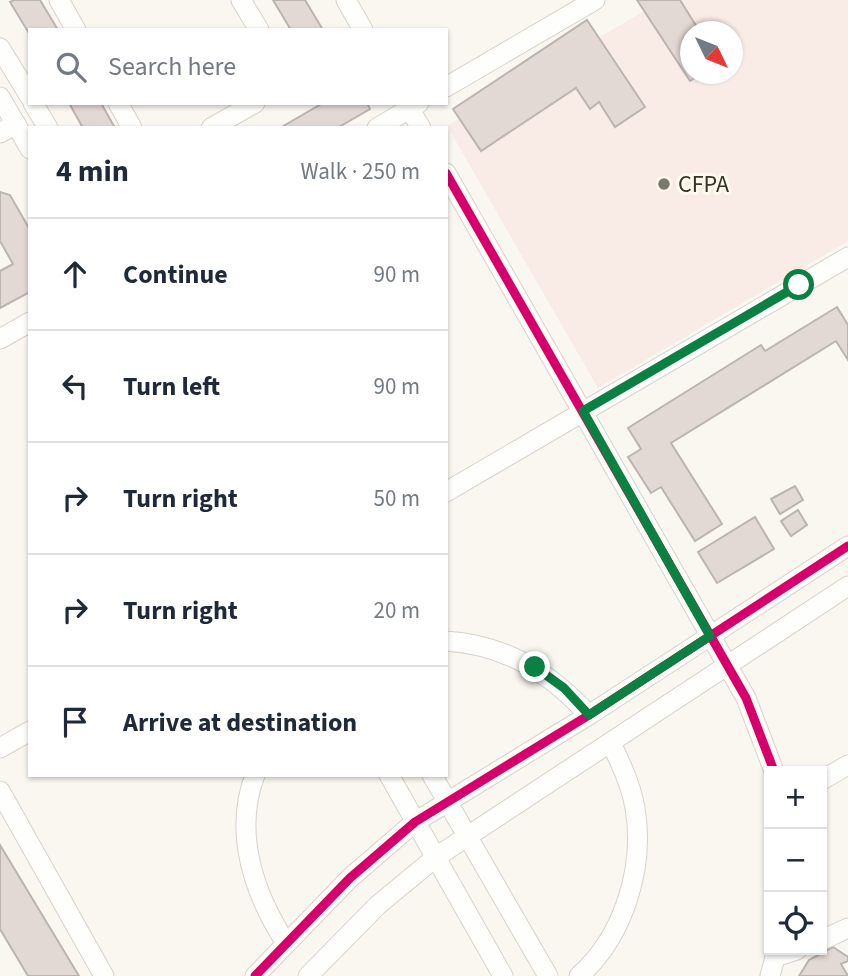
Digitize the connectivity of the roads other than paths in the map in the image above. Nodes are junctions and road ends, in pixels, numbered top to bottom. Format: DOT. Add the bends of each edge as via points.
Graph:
graph roads {
  1 [pos="59,0"];
  2 [pos="241,0"];
  3 [pos="346,0"];
  4 [pos="595,0"];
  5 [pos="75,28"];
  6 [pos="258,28"];
  7 [pos="362,28"];
  8 [pos="0,48"];
  9 [pos="448,86"];
  10 [pos="28,94"];
  11 [pos="0,97"];
  12 [pos="34,105"];
  13 [pos="119,105"];
  14 [pos="251,105"];
  15 [pos="412,105"];
  16 [pos="47,126"];
  17 [pos="131,126"];
  18 [pos="215,126"];
  19 [pos="380,126"];
  20 [pos="420,126"];
  21 [pos="8,129"];
  22 [pos="28,147"];
  23 [pos="448,176"];
  24 [pos="848,257"];
  25 [pos="28,323"];
  26 [pos="0,339"];
  27 [pos="583,411"];
  28 [pos="448,491"];
  29 [pos="848,546"];
  30 [pos="848,586"];
  31 [pos="710,636"];
  32 [pos="448,641"];
  33 [pos="727,666"];
  34 [pos="589,715"];
  35 [pos="28,732"];
  36 [pos="611,743"];
  37 [pos="0,748"];
  38 [pos="848,765"];
  39 [pos="772,766"];
  40 [pos="255,777"];
  41 [pos="390,777"];
  42 [pos="433,777"];
  43 [pos="827,777"];
  44 [pos="0,791"];
  45 [pos="448,801"];
  46 [pos="415,822"];
  47 [pos="467,837"];
  48 [pos="436,857"];
  49 [pos="848,928"];
  50 [pos="827,938"];
  51 [pos="286,943"];
  52 [pos="311,975"];
  53 [pos="104,976"];
  54 [pos="255,976"];
  55 [pos="503,976"];
  56 [pos="548,976"];
  57 [pos="579,976"];
  1 -- 5 [label="street"];
  2 -- 6 [label="street"];
  3 -- 7 [label="street"];
  4 -- 9 [label="street"];
  8 -- 10 [label="street"];
  11 -- 21 [label="street"];
  12 -- 16 [label="street"];
  13 -- 17 [label="street"];
  14 -- 18 [label="street"];
  15 -- 19 [label="street"];
  15 -- 20 [label="street"];
  21 -- 22 [label="street"];
  23 -- 27 [label="street"];
  24 -- 27 [label="street"];
  25 -- 26 [label="street"];
  27 -- 28 [label="street"];
  27 -- 31 [label="street"];
  29 -- 31 [label="street"];
  30 -- 33 [label="street"];
  31 -- 33 [label="street"];
  31 -- 34 [label="street"];
  32 -- 34 [label="street" via="502,651 535,667 564,688"];
  33 -- 36 [label="street"];
  33 -- 39 [label="street" via="761,732"];
  34 -- 45 [label="street"];
  35 -- 37 [label="street"];
  36 -- 47 [label="street"];
  36 -- 57 [label="street" via="635,809 633,879 607,943"];
  38 -- 43 [label="street"];
  40 -- 51 [label="street" via="247,815 247,849 254,883"];
  41 -- 46 [label="street"];
  42 -- 45 [label="street"];
  44 -- 53 [label="street"];
  45 -- 46 [label="street"];
  45 -- 47 [label="street"];
  46 -- 48 [label="street"];
  46 -- 51 [label="street" via="380,850"];
  47 -- 48 [label="street"];
  47 -- 56 [label="street"];
  48 -- 52 [label="street" via="397,888"];
  48 -- 55 [label="street"];
  49 -- 50 [label="street"];
  51 -- 54 [label="street"];
}
